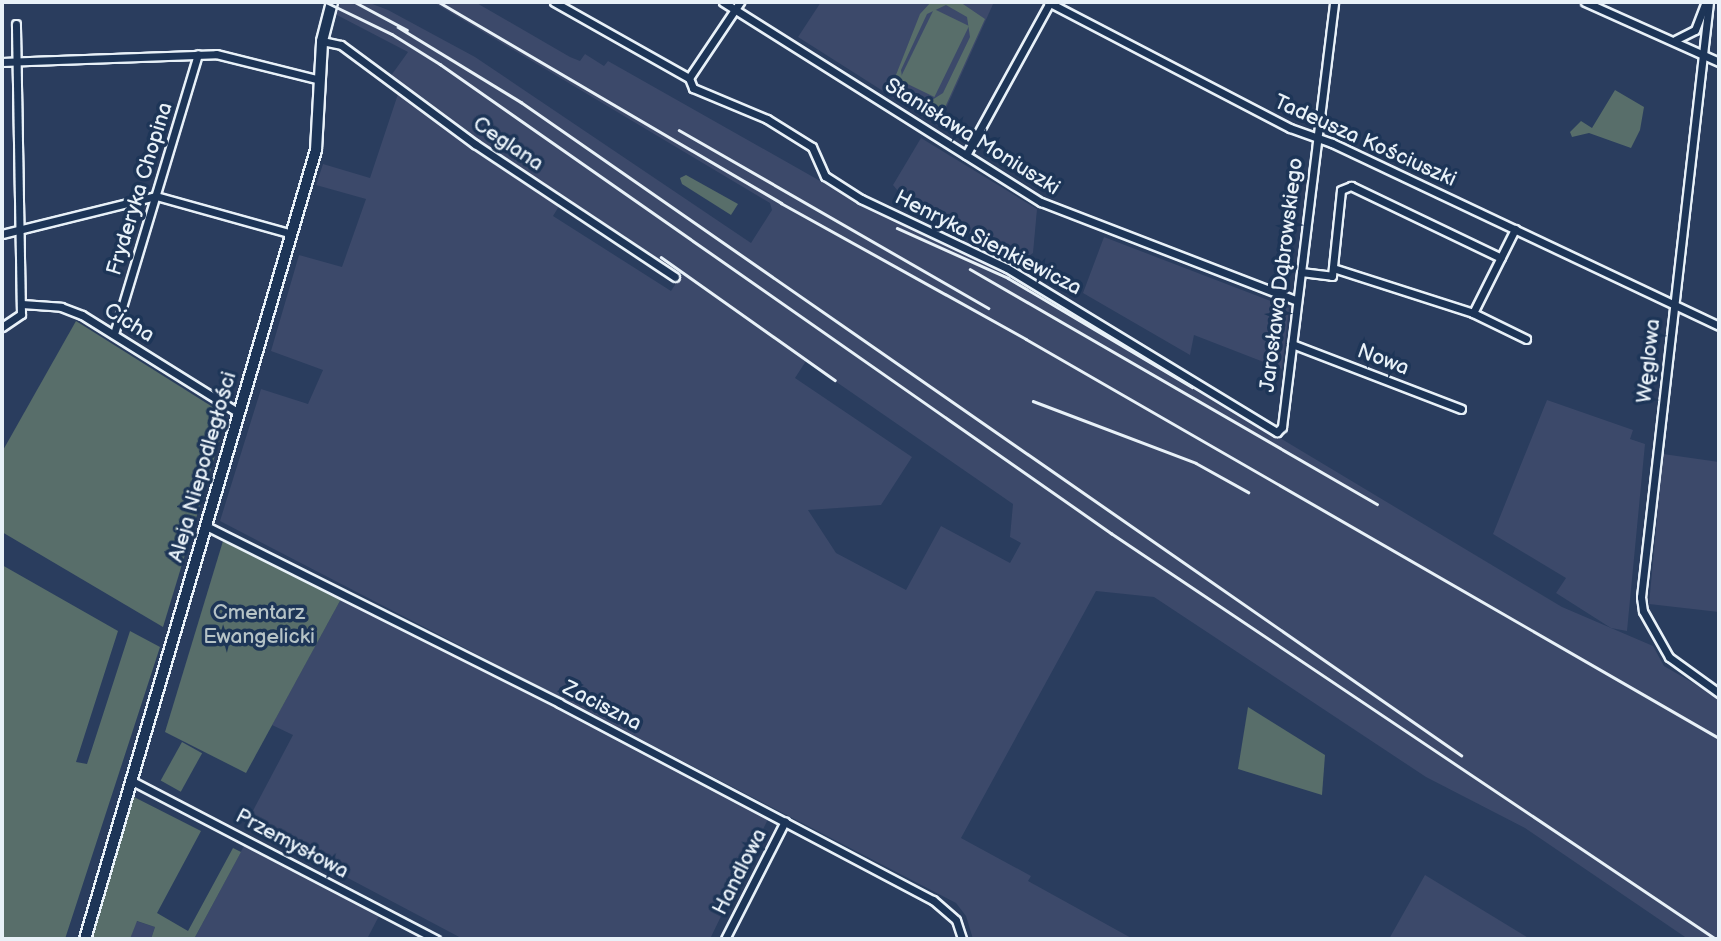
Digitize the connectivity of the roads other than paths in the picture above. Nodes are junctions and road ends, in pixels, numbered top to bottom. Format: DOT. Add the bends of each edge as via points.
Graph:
graph roads {
  1 [pos="332,2"];
  2 [pos="554,2"];
  3 [pos="723,2"];
  4 [pos="1049,2"];
  5 [pos="1334,2"];
  6 [pos="1584,2"];
  7 [pos="1707,2"];
  8 [pos="738,5"];
  9 [pos="16,24"];
  10 [pos="1675,40"];
  11 [pos="322,41"];
  12 [pos="1701,53"];
  13 [pos="198,54"];
  14 [pos="16,61"];
  15 [pos="2,62"];
  16 [pos="1719,62"];
  17 [pos="689,78"];
  18 [pos="320,80"];
  19 [pos="1315,137"];
  20 [pos="966,155"];
  21 [pos="156,196"];
  22 [pos="21,229"];
  23 [pos="1514,229"];
  24 [pos="2,234"];
  25 [pos="292,234"];
  26 [pos="1501,258"];
  27 [pos="1333,268"];
  28 [pos="1301,272"];
  29 [pos="675,277"];
  30 [pos="1297,301"];
  31 [pos="22,304"];
  32 [pos="1673,304"];
  33 [pos="1473,313"];
  34 [pos="1719,326"];
  35 [pos="2,327"];
  36 [pos="114,334"];
  37 [pos="1526,338"];
  38 [pos="1292,344"];
  39 [pos="1461,409"];
  40 [pos="239,413"];
  41 [pos="1282,427"];
  42 [pos="206,526"];
  43 [pos="1719,693"];
  44 [pos="132,781"];
  45 [pos="785,821"];
  46 [pos="85,939"];
  47 [pos="436,939"];
  48 [pos="725,939"];
  49 [pos="962,939"];
  1 -- 11 [label="main road, Aleja Niepodległości"];
  2 -- 17 [label="street, Henryka Sienkiewicza"];
  3 -- 8 [label="street, Stanisława Moniuszki"];
  4 -- 19 [label="street, Tadeusza Kościuszki"];
  4 -- 20 [label="street"];
  5 -- 19 [label="street, Jarosława Dąbrowskiego"];
  6 -- 10 [label="street"];
  7 -- 10 [label="street, Węglowa" via="1695,30"];
  7 -- 12 [label="street, Węglowa"];
  8 -- 17 [label="street"];
  8 -- 20 [label="street, Stanisława Moniuszki"];
  9 -- 14 [label="street"];
  10 -- 12 [label="street"];
  11 -- 18 [label="main road, Aleja Niepodległości"];
  11 -- 29 [label="street, Ceglana" via="341,45 445,123"];
  12 -- 16 [label="street"];
  12 -- 32 [label="street, Węglowa"];
  13 -- 14 [label="street"];
  13 -- 18 [label="street" via="223,55"];
  13 -- 21 [label="street, Fryderyka Chopina"];
  14 -- 15 [label="street"];
  14 -- 22 [label="street"];
  17 -- 41 [label="street, Henryka Sienkiewicza" via="693,88 767,119 812,147 825,176 861,199 1007,268 1159,356 1247,416 1277,432"];
  18 -- 25 [label="main road, Aleja Niepodległości" via="318,140"];
  19 -- 23 [label="street, Tadeusza Kościuszki"];
  19 -- 28 [label="street, Jarosława Dąbrowskiego"];
  20 -- 30 [label="street, Stanisława Moniuszki" via="1060,211"];
  21 -- 22 [label="street"];
  21 -- 25 [label="street"];
  21 -- 36 [label="street, Fryderyka Chopina"];
  22 -- 24 [label="street"];
  22 -- 31 [label="street"];
  23 -- 26 [label="street"];
  23 -- 32 [label="street, Tadeusza Kościuszki"];
  25 -- 40 [label="main road, Aleja Niepodległości"];
  26 -- 27 [label="street" via="1351,186 1341,190"];
  26 -- 33 [label="street"];
  27 -- 28 [label="street" via="1332,276"];
  27 -- 33 [label="street"];
  28 -- 30 [label="street, Jarosława Dąbrowskiego"];
  30 -- 38 [label="street, Jarosława Dąbrowskiego"];
  31 -- 35 [label="street" via="19,319"];
  31 -- 36 [label="street, Cicha" via="73,310"];
  32 -- 34 [label="street, Tadeusza Kościuszki"];
  32 -- 43 [label="street, Węglowa" via="1641,597 1643,611 1669,657"];
  33 -- 37 [label="street"];
  36 -- 40 [label="street, Cicha"];
  38 -- 39 [label="street, Nowa"];
  38 -- 41 [label="street, Jarosława Dąbrowskiego"];
  40 -- 42 [label="main road, Aleja Niepodległości"];
  42 -- 44 [label="main road, Aleja Niepodległości"];
  42 -- 45 [label="street, Zaciszna"];
  44 -- 46 [label="main road, Aleja Niepodległości"];
  44 -- 47 [label="street, Przemysłowa"];
  45 -- 48 [label="street, Handlowa"];
  45 -- 49 [label="street, Zaciszna" via="941,905 956,920"];
}
